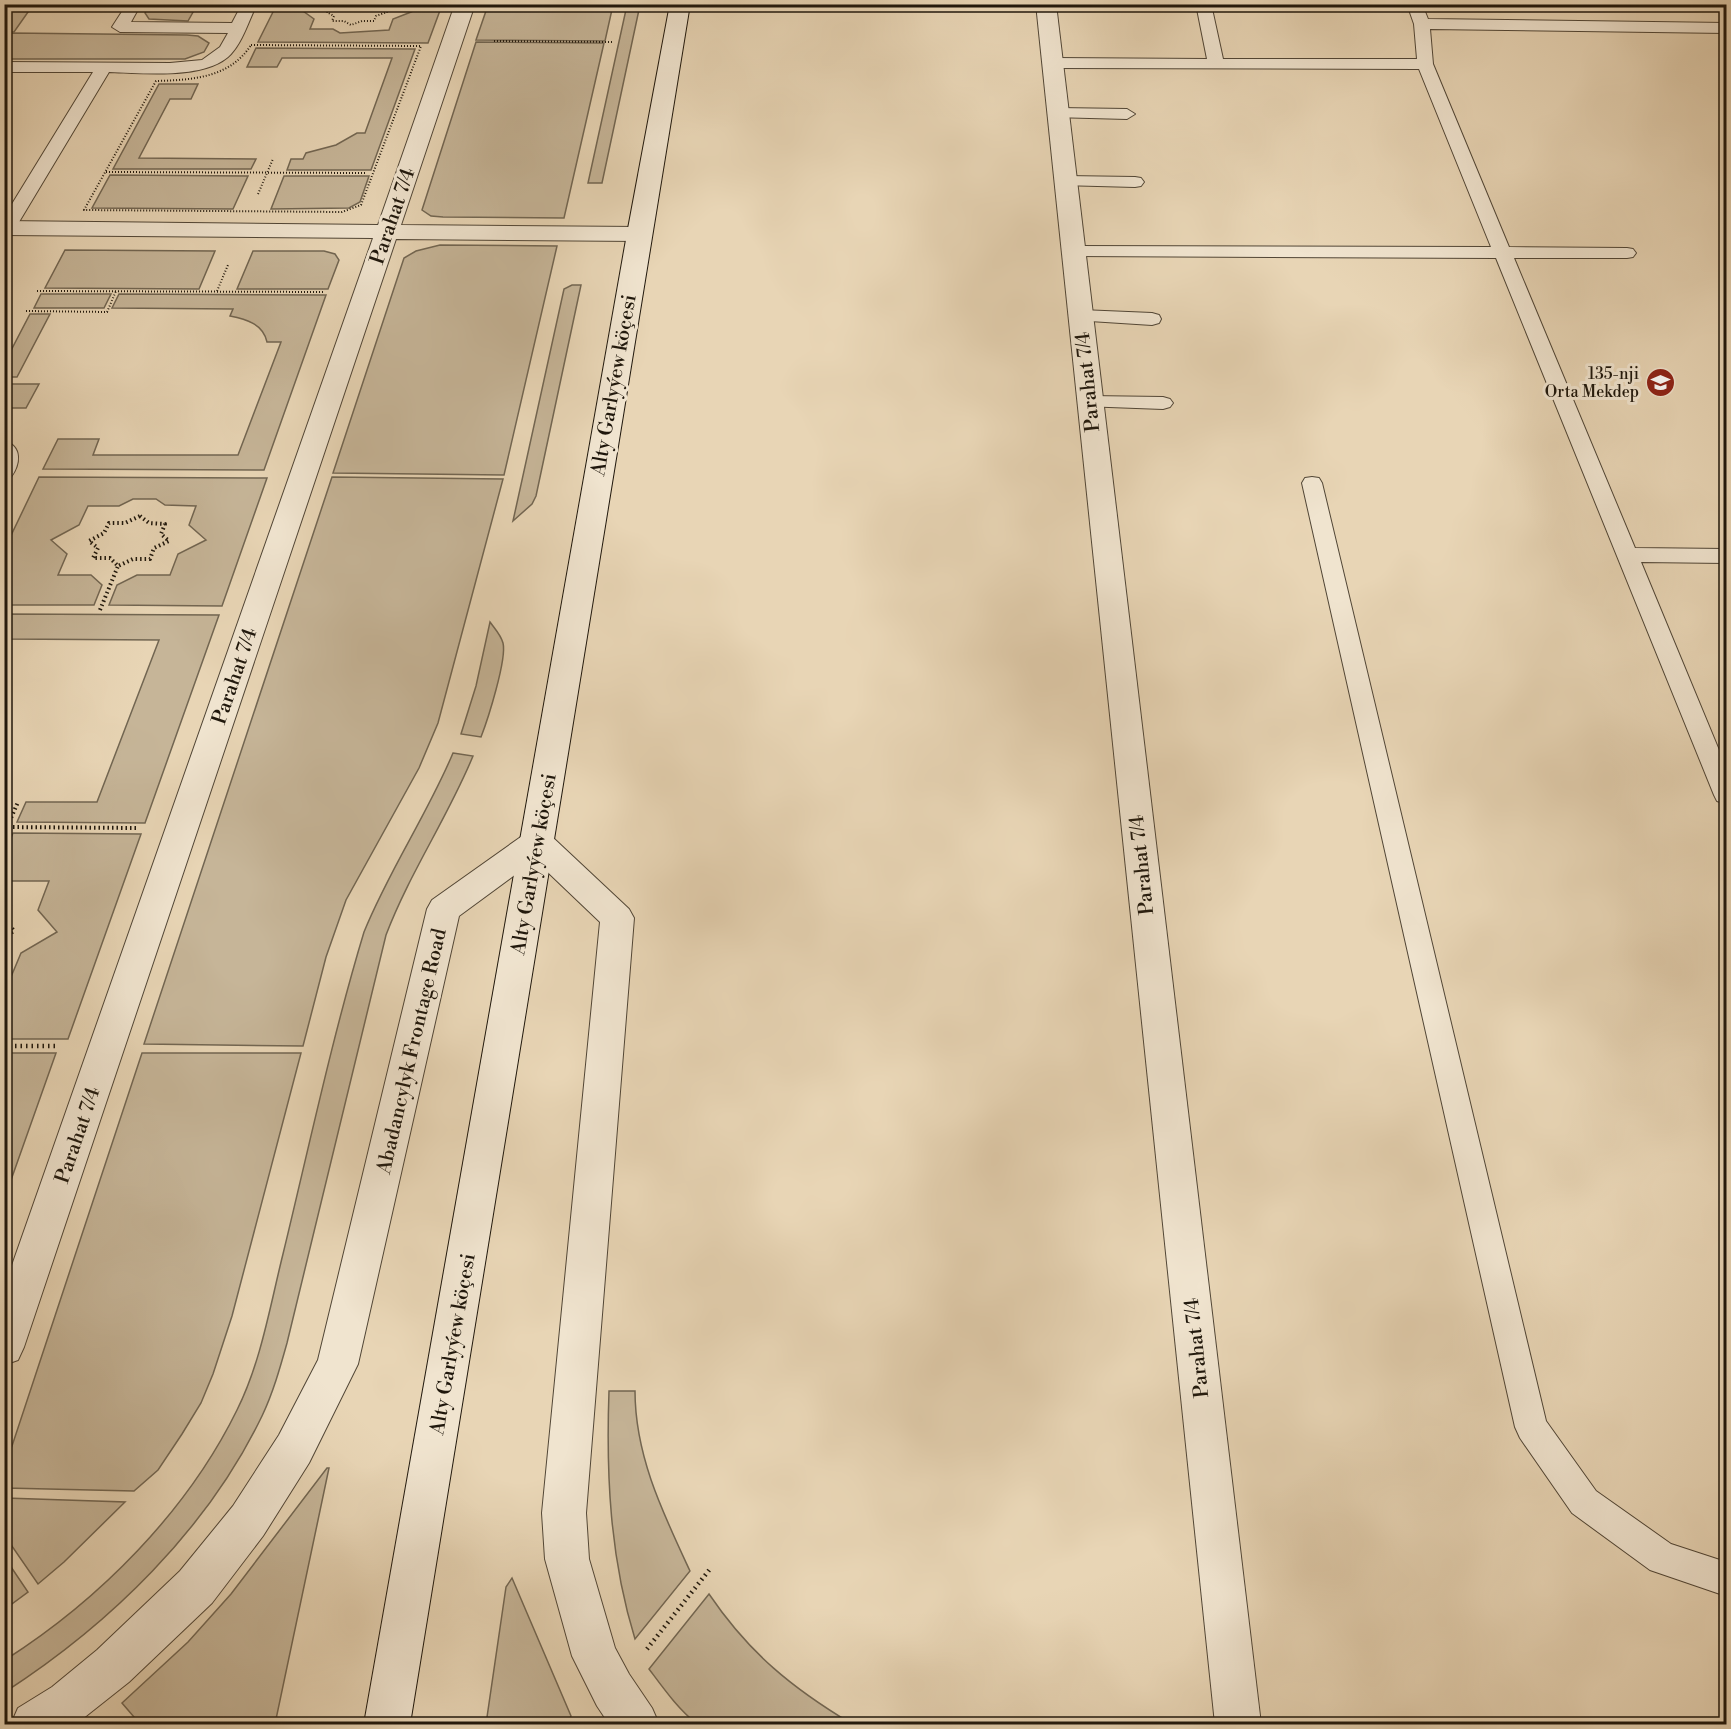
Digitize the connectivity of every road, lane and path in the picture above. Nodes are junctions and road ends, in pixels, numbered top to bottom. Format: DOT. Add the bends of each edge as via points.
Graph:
graph roads {
  1 [pos="250,4"];
  2 [pos="339,4"];
  3 [pos="381,4"];
  4 [pos="465,4"];
  5 [pos="680,4"];
  6 [pos="1046,4"];
  7 [pos="1203,4"];
  8 [pos="1414,4"];
  9 [pos="49,5"];
  10 [pos="1422,24"];
  11 [pos="238,28"];
  12 [pos="1726,28"];
  13 [pos="488,41"];
  14 [pos="612,42"];
  15 [pos="1053,63"];
  16 [pos="1216,63"];
  17 [pos="1425,64"];
  18 [pos="4,67"];
  19 [pos="104,68"];
  20 [pos="1058,113"];
  21 [pos="1127,114"];
  22 [pos="273,159"];
  23 [pos="105,172"];
  24 [pos="268,173"];
  25 [pos="375,173"];
  26 [pos="1066,181"];
  27 [pos="1135,182"];
  28 [pos="251,212"];
  29 [pos="5,230"];
  30 [pos="387,232"];
  31 [pos="639,234"];
  32 [pos="1074,251"];
  33 [pos="1502,252"];
  34 [pos="1627,253"];
  35 [pos="231,259"];
  36 [pos="37,291"];
  37 [pos="116,291"];
  38 [pos="217,292"];
  39 [pos="333,292"];
  40 [pos="26,311"];
  41 [pos="1081,316"];
  42 [pos="1152,319"];
  43 [pos="1089,402"];
  44 [pos="1163,403"];
  45 [pos="4,447"];
  46 [pos="4,473"];
  47 [pos="1312,483"];
  48 [pos="1626,555"];
  49 [pos="1726,556"];
  50 [pos="118,566"];
  51 [pos="99,610"];
  52 [pos="1726,795"];
  53 [pos="18,802"];
  54 [pos="6,827"];
  55 [pos="143,828"];
  56 [pos="4,834"];
  57 [pos="537,842"];
  58 [pos="4,903"];
  59 [pos="4,937"];
  60 [pos="4,1046"];
  61 [pos="62,1046"];
  62 [pos="4,1347"];
  63 [pos="710,1569"];
  64 [pos="1726,1579"];
  65 [pos="640,1657"];
  66 [pos="34,1725"];
  67 [pos="387,1725"];
  68 [pos="636,1725"];
  69 [pos="1238,1725"];
  1 -- 11 [label="lane"];
  2 -- 3 [label="path" via="327,12 334,16 332,21 351,25 374,21 387,12 380,8"];
  4 -- 30 [label="street, Parahat 7/4"];
  5 -- 31 [label="street, Alty Garlyýew köçesi"];
  6 -- 15 [label="street, Parahat 7/4"];
  7 -- 16 [label="lane"];
  8 -- 10 [label="lane"];
  9 -- 11 [label="lane" via="134,5 120,27"];
  10 -- 12 [label="lane"];
  10 -- 17 [label="lane"];
  11 -- 19 [label="lane" via="227,49 206,63 180,68"];
  13 -- 14 [label="path"];
  15 -- 16 [label="lane"];
  15 -- 20 [label="street, Parahat 7/4"];
  16 -- 17 [label="lane"];
  17 -- 33 [label="lane"];
  18 -- 19 [label="lane"];
  19 -- 29 [label="lane" via="22,189"];
  20 -- 21 [label="lane"];
  20 -- 26 [label="street, Parahat 7/4"];
  22 -- 24 [label="path"];
  23 -- 24 [label="path"];
  23 -- 25 [label="path" via="156,81 185,80 221,71 241,59 251,45 421,46"];
  23 -- 28 [label="path" via="84,210"];
  24 -- 25 [label="path"];
  24 -- 28 [label="path"];
  25 -- 28 [label="path" via="364,202 350,211"];
  26 -- 27 [label="lane"];
  26 -- 32 [label="street, Parahat 7/4"];
  29 -- 30 [label="street"];
  30 -- 31 [label="street"];
  30 -- 62 [label="street, Parahat 7/4"];
  31 -- 57 [label="street, Alty Garlyýew köçesi"];
  32 -- 33 [label="lane"];
  32 -- 41 [label="street, Parahat 7/4"];
  33 -- 34 [label="lane"];
  33 -- 48 [label="lane"];
  35 -- 38 [label="path"];
  36 -- 37 [label="path"];
  37 -- 38 [label="path"];
  37 -- 40 [label="path" via="106,312"];
  38 -- 39 [label="path"];
  41 -- 42 [label="lane"];
  41 -- 43 [label="street, Parahat 7/4"];
  43 -- 44 [label="lane"];
  43 -- 69 [label="street, Parahat 7/4"];
  45 -- 46 [label="lane" via="8,452"];
  47 -- 64 [label="lane" via="1532,1427 1584,1502 1662,1558"];
  48 -- 49 [label="lane"];
  48 -- 52 [label="lane"];
  50 -- 50 [label="path" via="110,558 93,558 98,548 89,541 104,533 109,523 125,523 140,516 149,523 165,524 160,534 169,541 154,548 150,559 133,559"];
  50 -- 51 [label="path"];
  53 -- 54 [label="path"];
  54 -- 55 [label="path"];
  54 -- 56 [label="path"];
  57 -- 66 [label="street, Abadancylyk Frontage Road" via="444,909 338,1364 294,1449 248,1521 196,1587 113,1666"];
  57 -- 67 [label="street, Alty Garlyýew köçesi"];
  57 -- 68 [label="street" via="617,918 564,1513 567,1559 595,1656"];
  58 -- 59 [label="path" via="11,903 4,919 14,931"];
  60 -- 61 [label="path"];
  63 -- 65 [label="path"];
}
